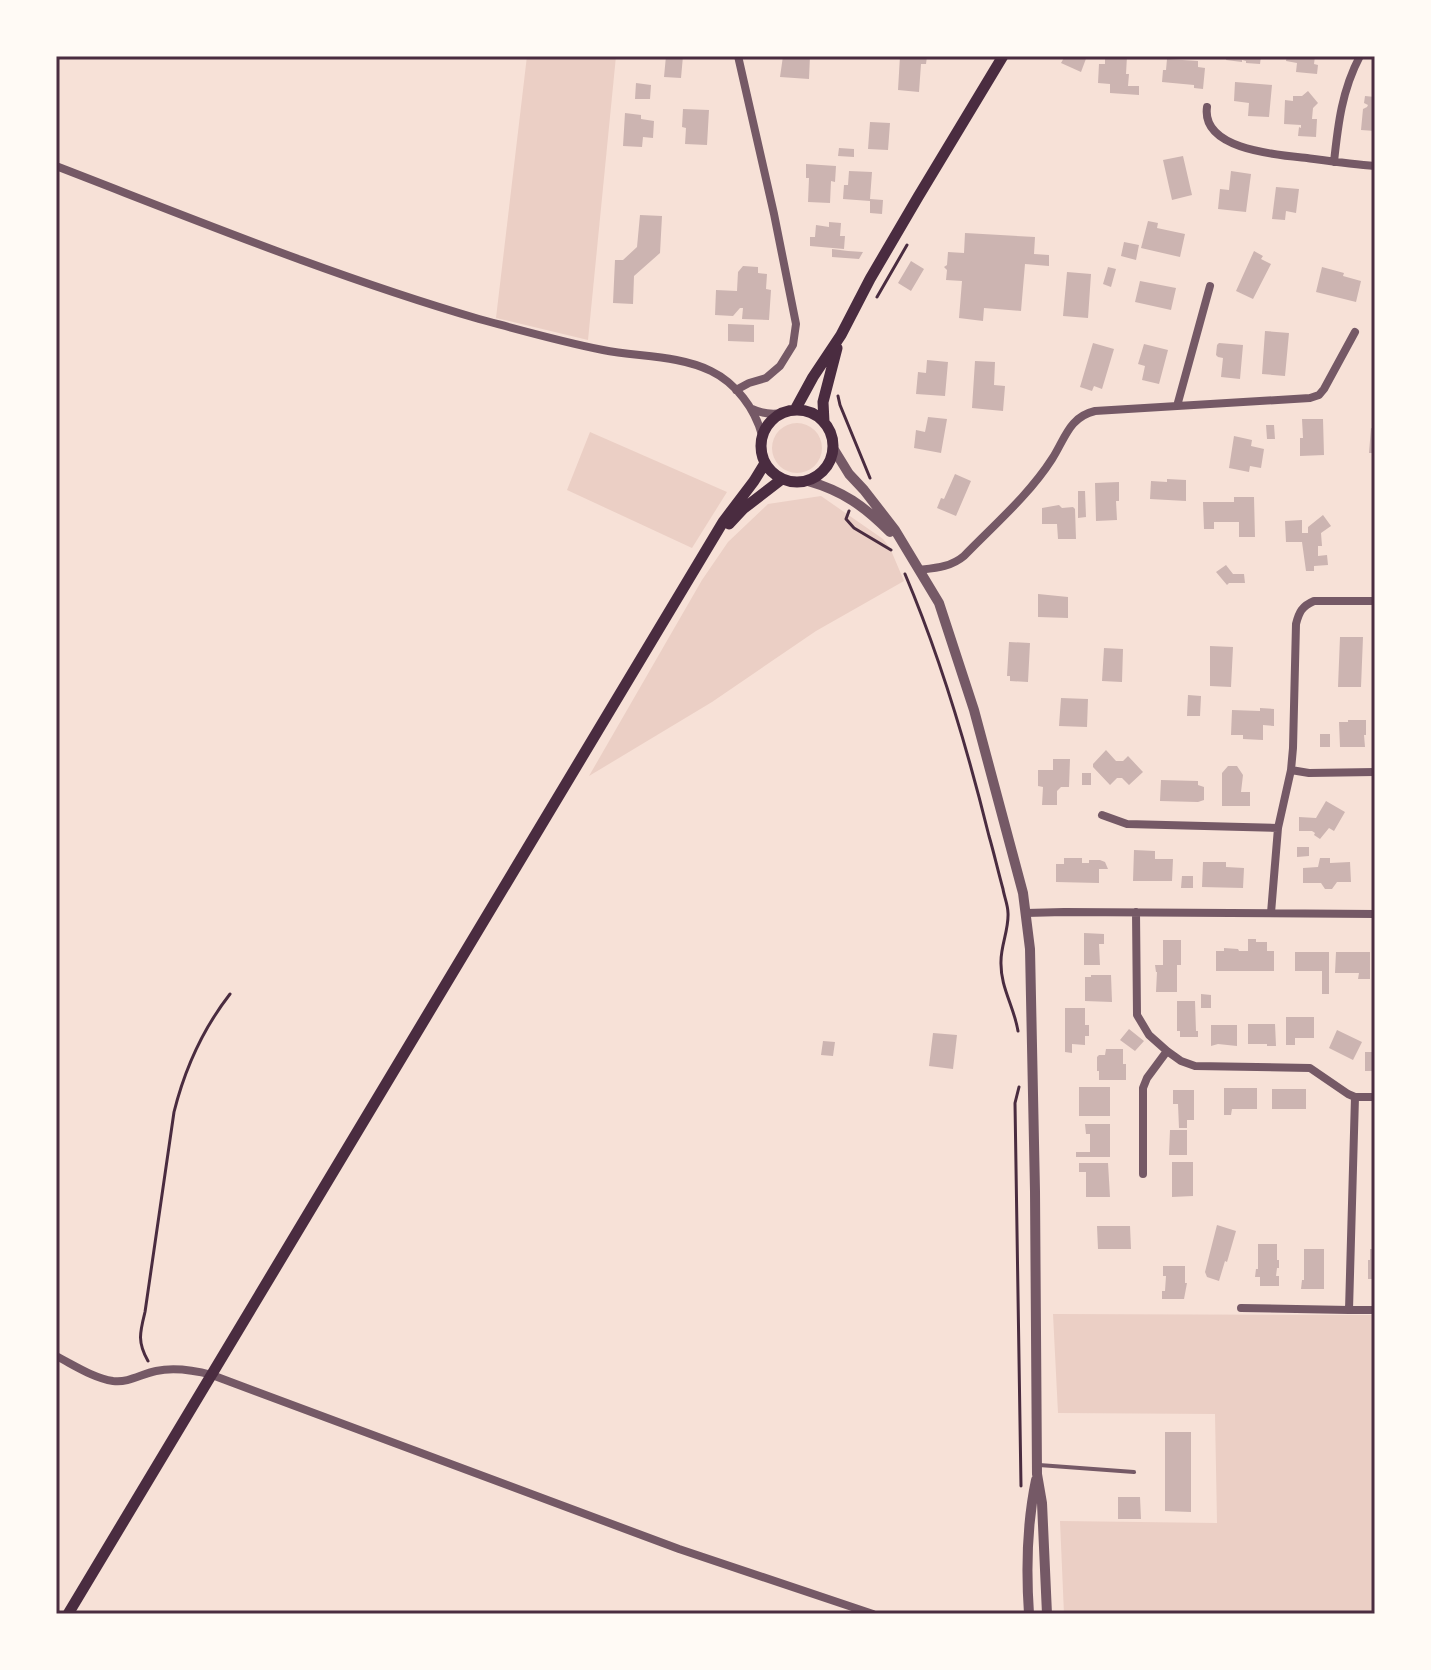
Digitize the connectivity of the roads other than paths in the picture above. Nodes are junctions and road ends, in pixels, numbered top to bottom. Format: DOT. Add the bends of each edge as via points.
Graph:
graph roads {
  1 [pos="738,56"];
  2 [pos="1003,56"];
  3 [pos="1360,56"];
  4 [pos="1207,107"];
  5 [pos="1334,162"];
  6 [pos="56,166"];
  7 [pos="1375,166"];
  8 [pos="1210,286"];
  9 [pos="1355,332"];
  10 [pos="841,335"];
  11 [pos="736,390"];
  12 [pos="1177,406"];
  13 [pos="750,408"];
  14 [pos="795,410"];
  15 [pos="782,413"];
  16 [pos="824,422"];
  17 [pos="762,435"];
  18 [pos="833,448"];
  19 [pos="765,463"];
  20 [pos="782,479"];
  21 [pos="808,481"];
  22 [pos="908,551"];
  23 [pos="703,556"];
  24 [pos="919,570"];
  25 [pos="1375,601"];
  26 [pos="1291,770"];
  27 [pos="1375,772"];
  28 [pos="1102,815"];
  29 [pos="1278,828"];
  30 [pos="1136,912"];
  31 [pos="1026,913"];
  32 [pos="1271,913"];
  33 [pos="1375,914"];
  34 [pos="1167,1051"];
  35 [pos="1355,1097"];
  36 [pos="1375,1097"];
  37 [pos="1143,1174"];
  38 [pos="1241,1308"];
  39 [pos="1349,1310"];
  40 [pos="1375,1310"];
  41 [pos="56,1356"];
  42 [pos="212,1375"];
  43 [pos="1037,1470"];
  44 [pos="1134,1472"];
  45 [pos="68,1614"];
  46 [pos="873,1614"];
  47 [pos="1029,1614"];
  48 [pos="1047,1614"];
  1 -- 11 [label="street" via="796,324 793,345 780,366"];
  2 -- 10 [label="main road"];
  3 -- 5 [label="street" via="1341,105"];
  4 -- 5 [label="street" via="1215,132 1240,146"];
  5 -- 7 [label="street"];
  6 -- 11 [label="street" via="404,296 575,343 696,365"];
  8 -- 12 [label="street"];
  9 -- 12 [label="street" via="1319,395"];
  10 -- 14 [label="main road"];
  10 -- 16 [label="main road" via="823,402"];
  11 -- 13 [label="street"];
  12 -- 24 [label="street" via="1080,416 1032,485 957,563"];
  13 -- 15 [label="street"];
  13 -- 17 [label="street"];
  14 -- 15 [label="main road"];
  14 -- 16 [label="main road"];
  15 -- 17 [label="main road"];
  16 -- 18 [label="main road"];
  17 -- 19 [label="main road"];
  18 -- 21 [label="main road" via="826,468"];
  18 -- 22 [label="street"];
  19 -- 20 [label="main road"];
  19 -- 23 [label="main road"];
  20 -- 21 [label="main road"];
  20 -- 23 [label="main road" via="743,509"];
  21 -- 22 [label="street" via="855,500"];
  22 -- 24 [label="street"];
  23 -- 42 [label="main road"];
  24 -- 31 [label="street" via="939,603 957,657"];
  25 -- 26 [label="street" via="1314,601 1299,612"];
  26 -- 27 [label="street"];
  26 -- 29 [label="street"];
  28 -- 29 [label="street" via="1127,824"];
  29 -- 32 [label="street"];
  30 -- 31 [label="street"];
  30 -- 32 [label="street"];
  30 -- 34 [label="street" via="1137,1015"];
  31 -- 43 [label="street"];
  32 -- 33 [label="street"];
  34 -- 35 [label="street" via="1195,1066 1310,1068"];
  34 -- 37 [label="street" via="1143,1088"];
  35 -- 36 [label="street"];
  35 -- 39 [label="street"];
  38 -- 39 [label="street"];
  39 -- 40 [label="street"];
  41 -- 42 [label="street" via="111,1381 154,1371 188,1369"];
  42 -- 45 [label="main road"];
  42 -- 46 [label="street" via="679,1549"];
  43 -- 44 [label="lane"];
  43 -- 47 [label="street"];
  43 -- 48 [label="street"];
}
